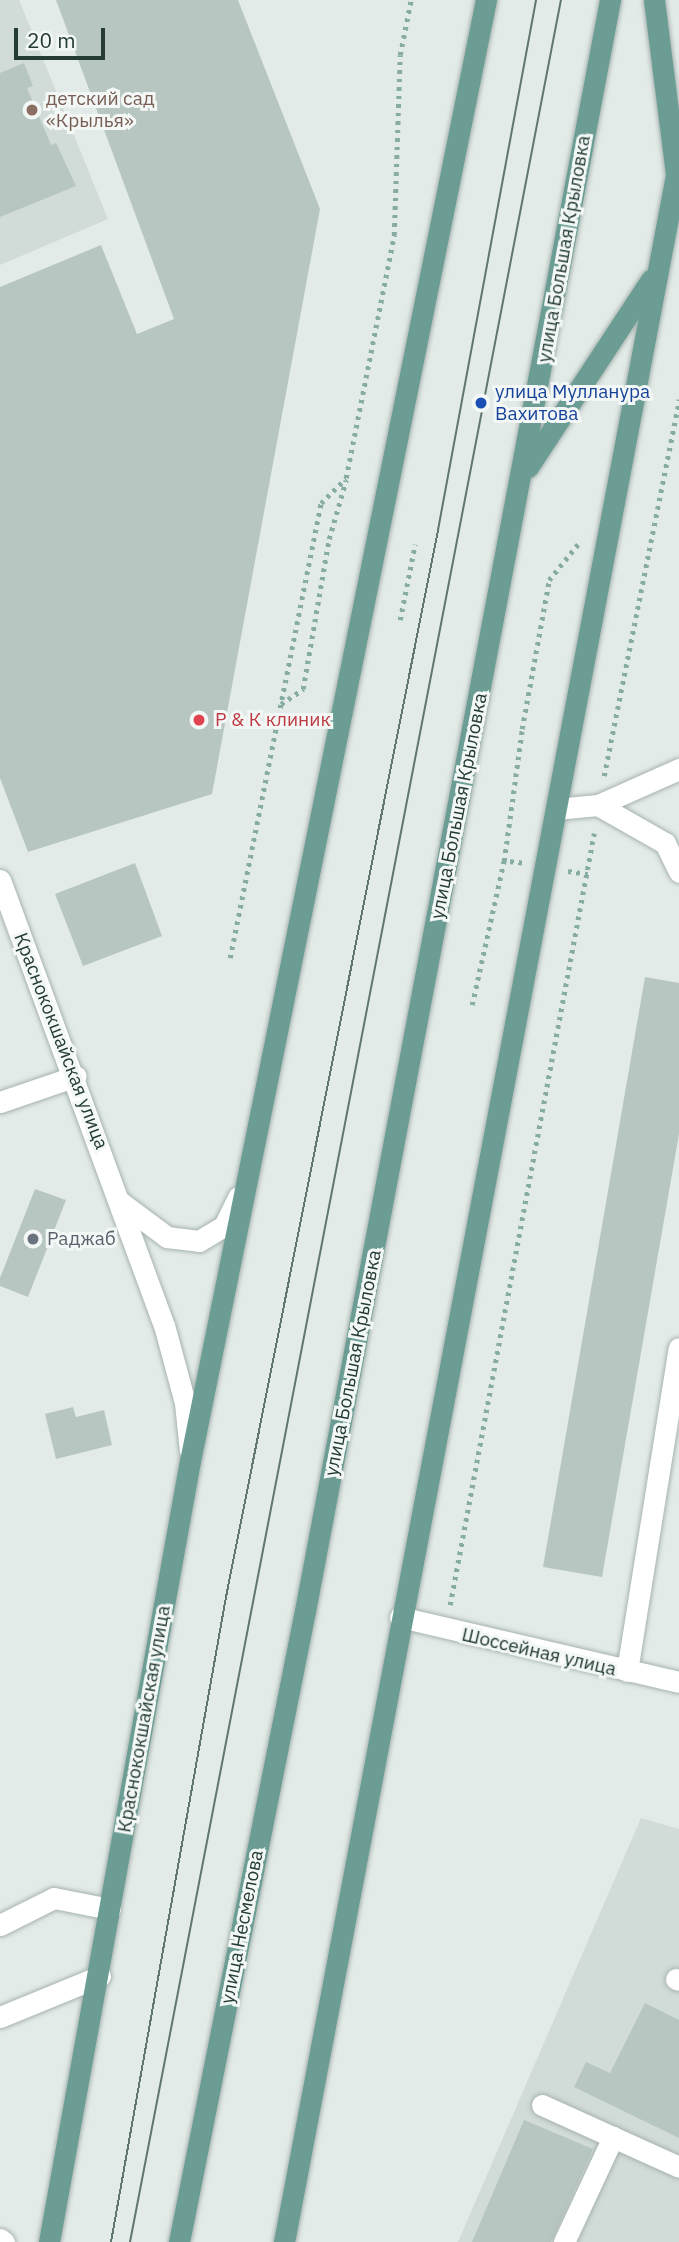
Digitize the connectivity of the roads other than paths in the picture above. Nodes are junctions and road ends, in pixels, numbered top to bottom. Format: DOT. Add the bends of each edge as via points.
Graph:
graph roads {
  1 [pos="486,0"];
  2 [pos="610,0"];
  3 [pos="654,0"];
  4 [pos="678,168"];
  5 [pos="658,270"];
  6 [pos="522,477"];
  7 [pos="679,769"];
  8 [pos="598,806"];
  9 [pos="556,809"];
  10 [pos="679,872"];
  11 [pos="0,880"];
  12 [pos="76,1076"];
  13 [pos="0,1102"];
  14 [pos="256,1131"];
  15 [pos="120,1202"];
  16 [pos="679,1348"];
  17 [pos="190,1461"];
  18 [pos="305,1611"];
  19 [pos="400,1617"];
  20 [pos="627,1671"];
  21 [pos="679,1682"];
  22 [pos="110,1909"];
  23 [pos="0,1924"];
  24 [pos="100,1976"];
  25 [pos="0,2017"];
  26 [pos="542,2105"];
  27 [pos="613,2137"];
  28 [pos="679,2167"];
  29 [pos="0,2239"];
  30 [pos="4,2242"];
  31 [pos="49,2242"];
  32 [pos="179,2242"];
  33 [pos="284,2242"];
  34 [pos="564,2242"];
  1 -- 14 [label="main road"];
  2 -- 6 [label="main road, улица Большая Крыловка"];
  3 -- 4 [label="main road"];
  4 -- 5 [label="main road"];
  5 -- 6 [label="main road"];
  5 -- 9 [label="main road"];
  6 -- 18 [label="main road, улица Большая Крыловка"];
  7 -- 8 [label="street"];
  8 -- 9 [label="street"];
  8 -- 10 [label="street" via="665,843"];
  9 -- 19 [label="main road"];
  11 -- 12 [label="street, Краснококшайская улица"];
  12 -- 13 [label="street"];
  12 -- 15 [label="street, Краснококшайская улица"];
  14 -- 15 [label="street" via="232,1215 215,1236 199,1241 167,1237"];
  14 -- 17 [label="main road"];
  15 -- 17 [label="street, Краснококшайская улица" via="179,1377"];
  16 -- 20 [label="street"];
  17 -- 22 [label="main road, Краснококшайская улица"];
  18 -- 32 [label="main road, улица Несмелова"];
  19 -- 20 [label="street, Шоссейная улица"];
  19 -- 33 [label="main road"];
  20 -- 21 [label="street, Шоссейная улица"];
  22 -- 23 [label="street" via="54,1898"];
  22 -- 24 [label="main road, Краснококшайская улица"];
  24 -- 25 [label="street"];
  24 -- 31 [label="main road, Краснококшайская улица"];
  26 -- 27 [label="street"];
  27 -- 28 [label="street"];
  27 -- 34 [label="street"];
  29 -- 30 [label="street"];
}
